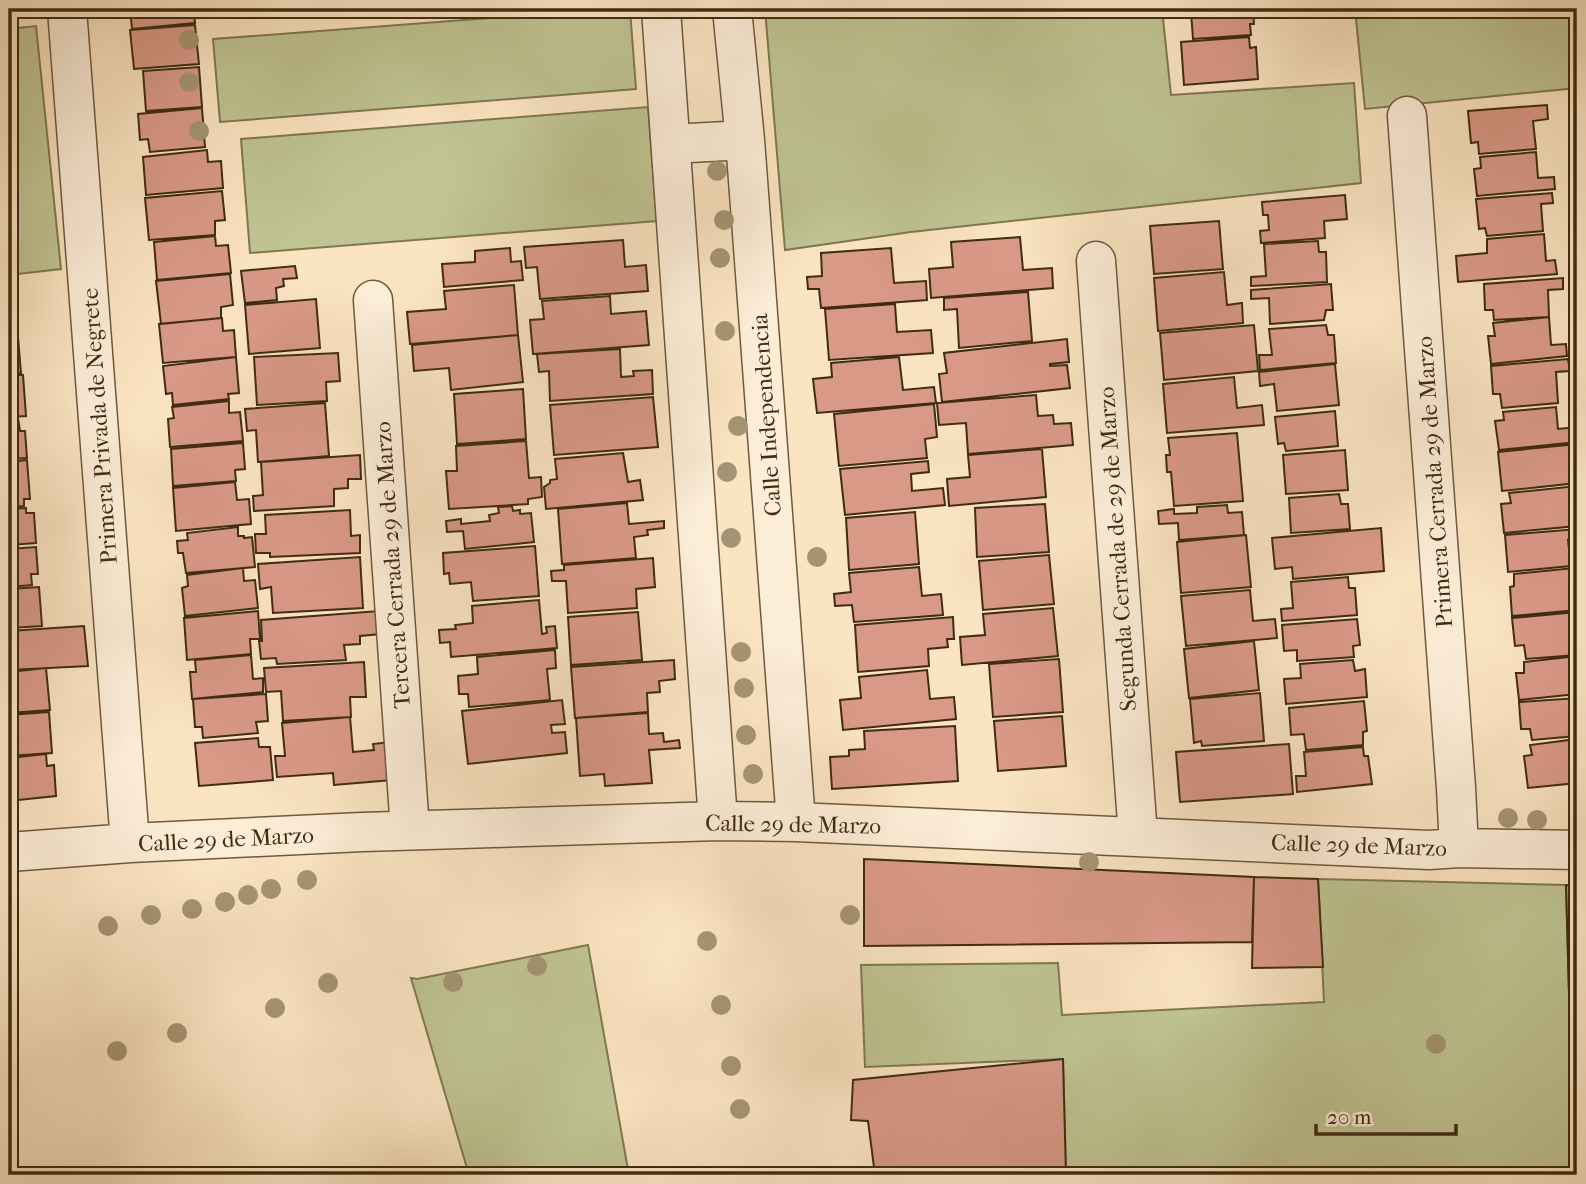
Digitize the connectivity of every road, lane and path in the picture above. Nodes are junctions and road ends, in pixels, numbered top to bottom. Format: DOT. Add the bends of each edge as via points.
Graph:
graph roads {
  1 [pos="67,9"];
  2 [pos="661,9"];
  3 [pos="732,9"];
  4 [pos="1407,116"];
  5 [pos="745,141"];
  6 [pos="671,144"];
  7 [pos="1096,261"];
  8 [pos="373,300"];
  9 [pos="718,821"];
  10 [pos="796,822"];
  11 [pos="411,830"];
  12 [pos="1138,836"];
  13 [pos="130,843"];
  14 [pos="1459,848"];
  15 [pos="1577,850"];
  16 [pos="9,852"];
  1 -- 13 [label="street, Primera Privada de Negrete"];
  2 -- 6 [label="street"];
  3 -- 5 [label="street, Calle Independencia"];
  4 -- 14 [label="street, Primera Cerrada 29 de Marzo"];
  5 -- 6 [label="street"];
  5 -- 10 [label="street, Calle Independencia"];
  6 -- 9 [label="street"];
  7 -- 12 [label="street, Segunda Cerrada de 29 de Marzo"];
  8 -- 11 [label="street, Tercera Cerrada 29 de Marzo"];
  9 -- 10 [label="street, Calle 29 de Marzo"];
  9 -- 11 [label="street, Calle 29 de Marzo"];
  10 -- 12 [label="street, Calle 29 de Marzo"];
  11 -- 13 [label="street, Calle 29 de Marzo"];
  12 -- 14 [label="street, Calle 29 de Marzo"];
  13 -- 16 [label="street, Calle 29 de Marzo"];
  14 -- 15 [label="street, Calle 29 de Marzo"];
}
